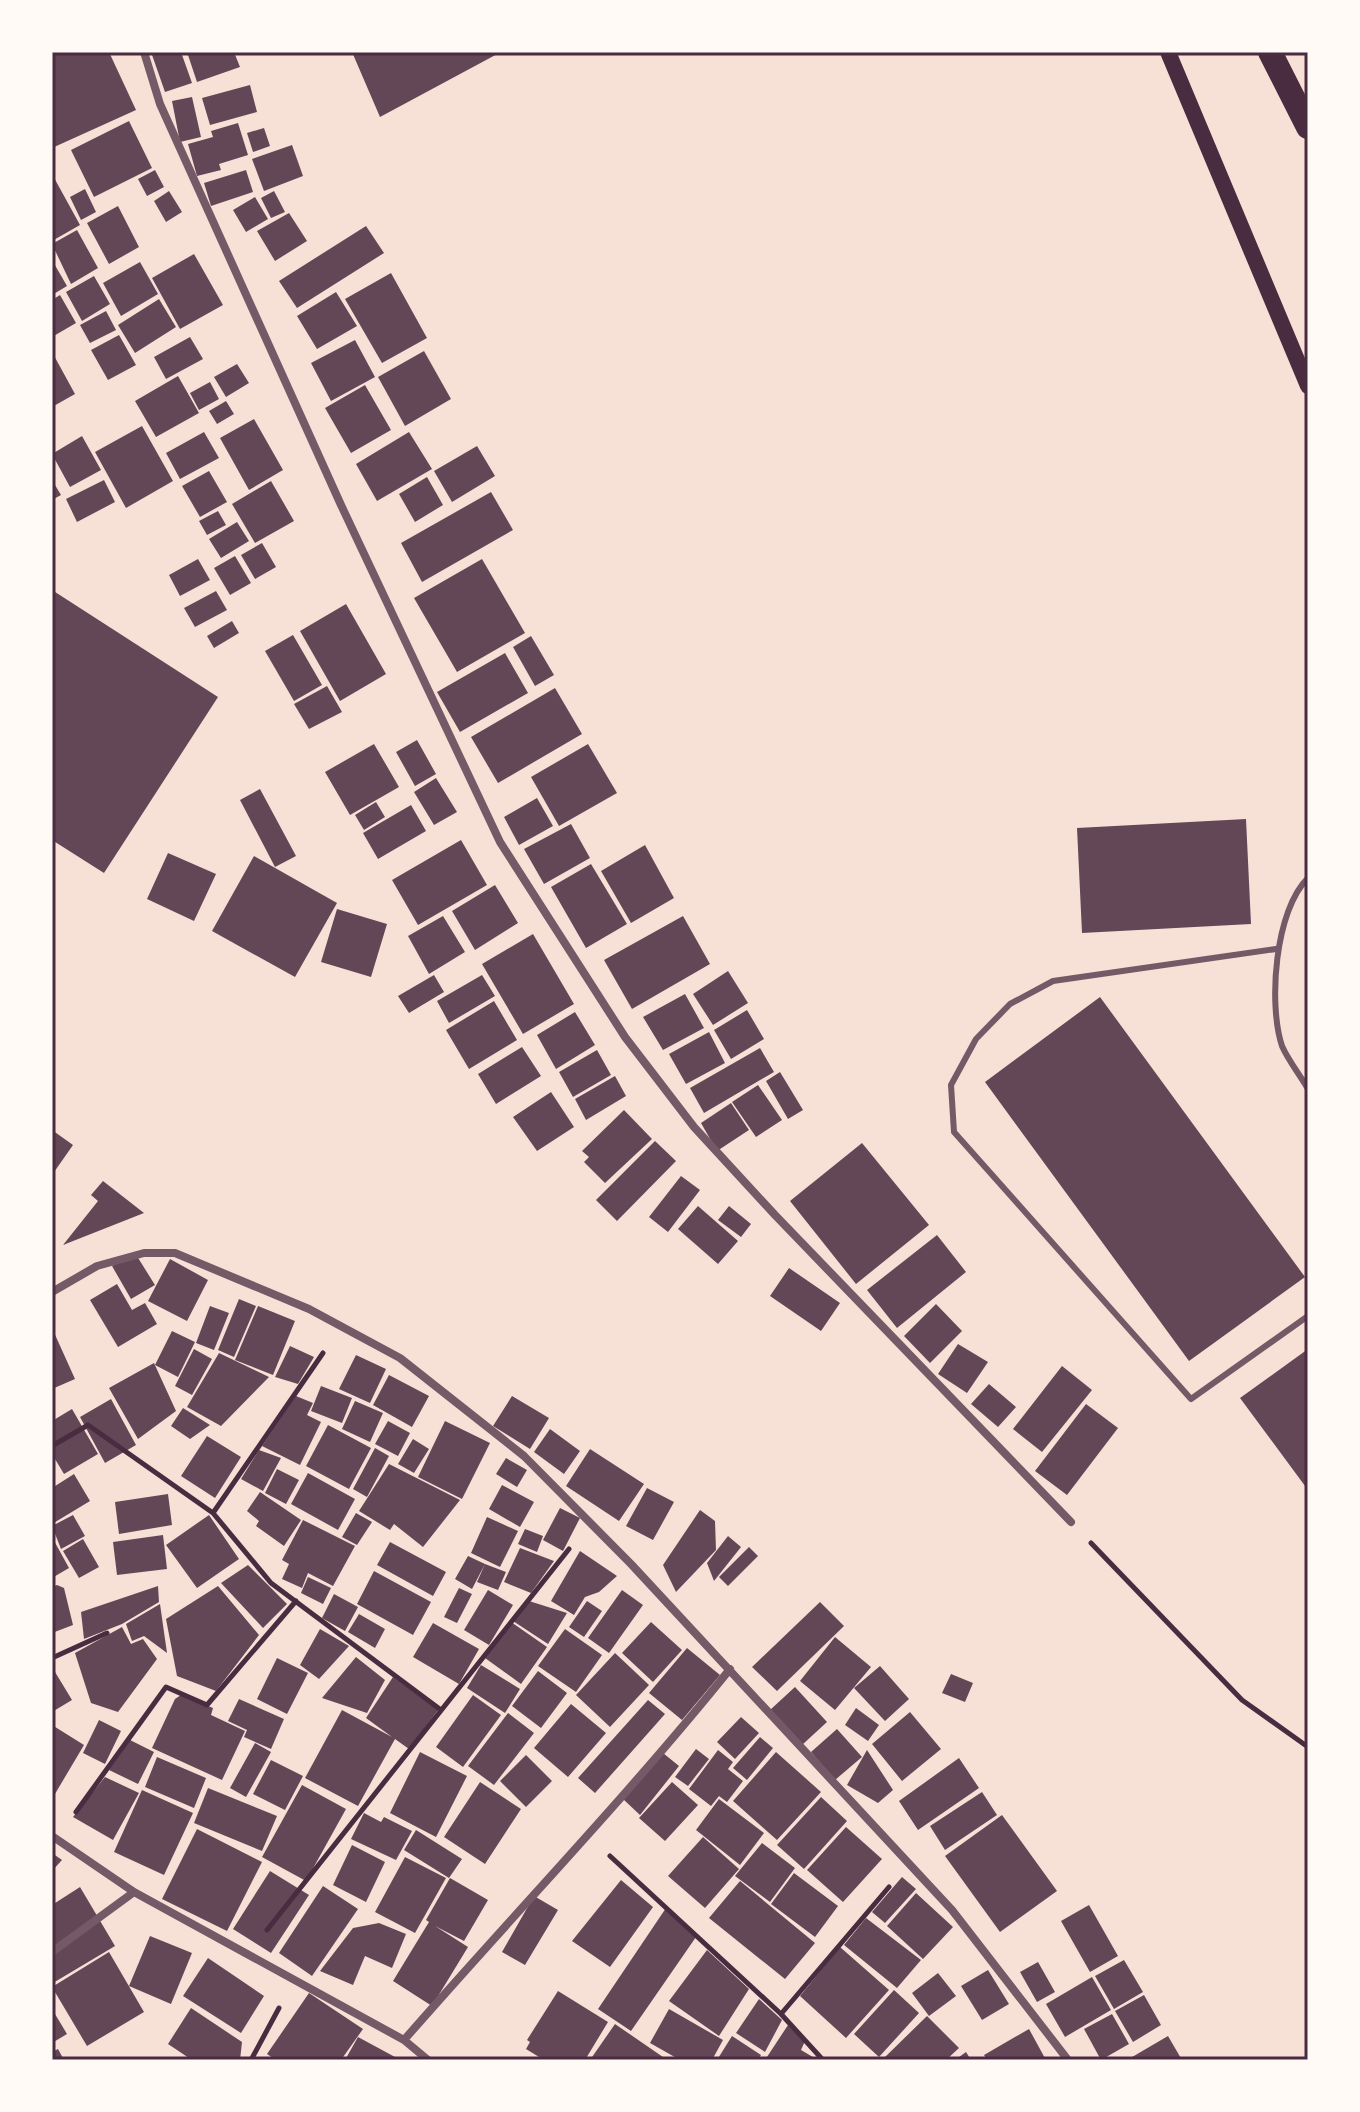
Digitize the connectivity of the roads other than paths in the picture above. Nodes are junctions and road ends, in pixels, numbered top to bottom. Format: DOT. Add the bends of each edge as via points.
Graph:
graph roads {
  1 [pos="144,52"];
  2 [pos="1168,52"];
  3 [pos="1270,52"];
  4 [pos="1308,127"];
  5 [pos="1308,386"];
  6 [pos="1308,878"];
  7 [pos="1276,949"];
  8 [pos="1308,1089"];
  9 [pos="52,1292"];
  10 [pos="1308,1316"];
  11 [pos="1071,1522"];
  12 [pos="730,1669"];
  13 [pos="54,1837"];
  14 [pos="134,1892"];
  15 [pos="52,1952"];
  16 [pos="404,2040"];
  17 [pos="428,2060"];
  18 [pos="1068,2060"];
  1 -- 11 [label="street" via="160,104 334,491 500,842 625,1037 694,1127"];
  2 -- 5 [label="main road"];
  3 -- 4 [label="highway"];
  6 -- 7 [label="lane"];
  7 -- 8 [label="lane" via="1275,999 1282,1046"];
  7 -- 10 [label="lane" via="1053,981 1010,1004 976,1039 951,1085 954,1132 1191,1399"];
  9 -- 12 [label="street" via="97,1266 144,1253 175,1253 342,1326 400,1358 524,1456"];
  12 -- 16 [label="street" via="651,1768"];
  12 -- 18 [label="street" via="952,1910"];
  13 -- 14 [label="street"];
  14 -- 15 [label="street"];
  14 -- 16 [label="street"];
  16 -- 17 [label="street"];
}
